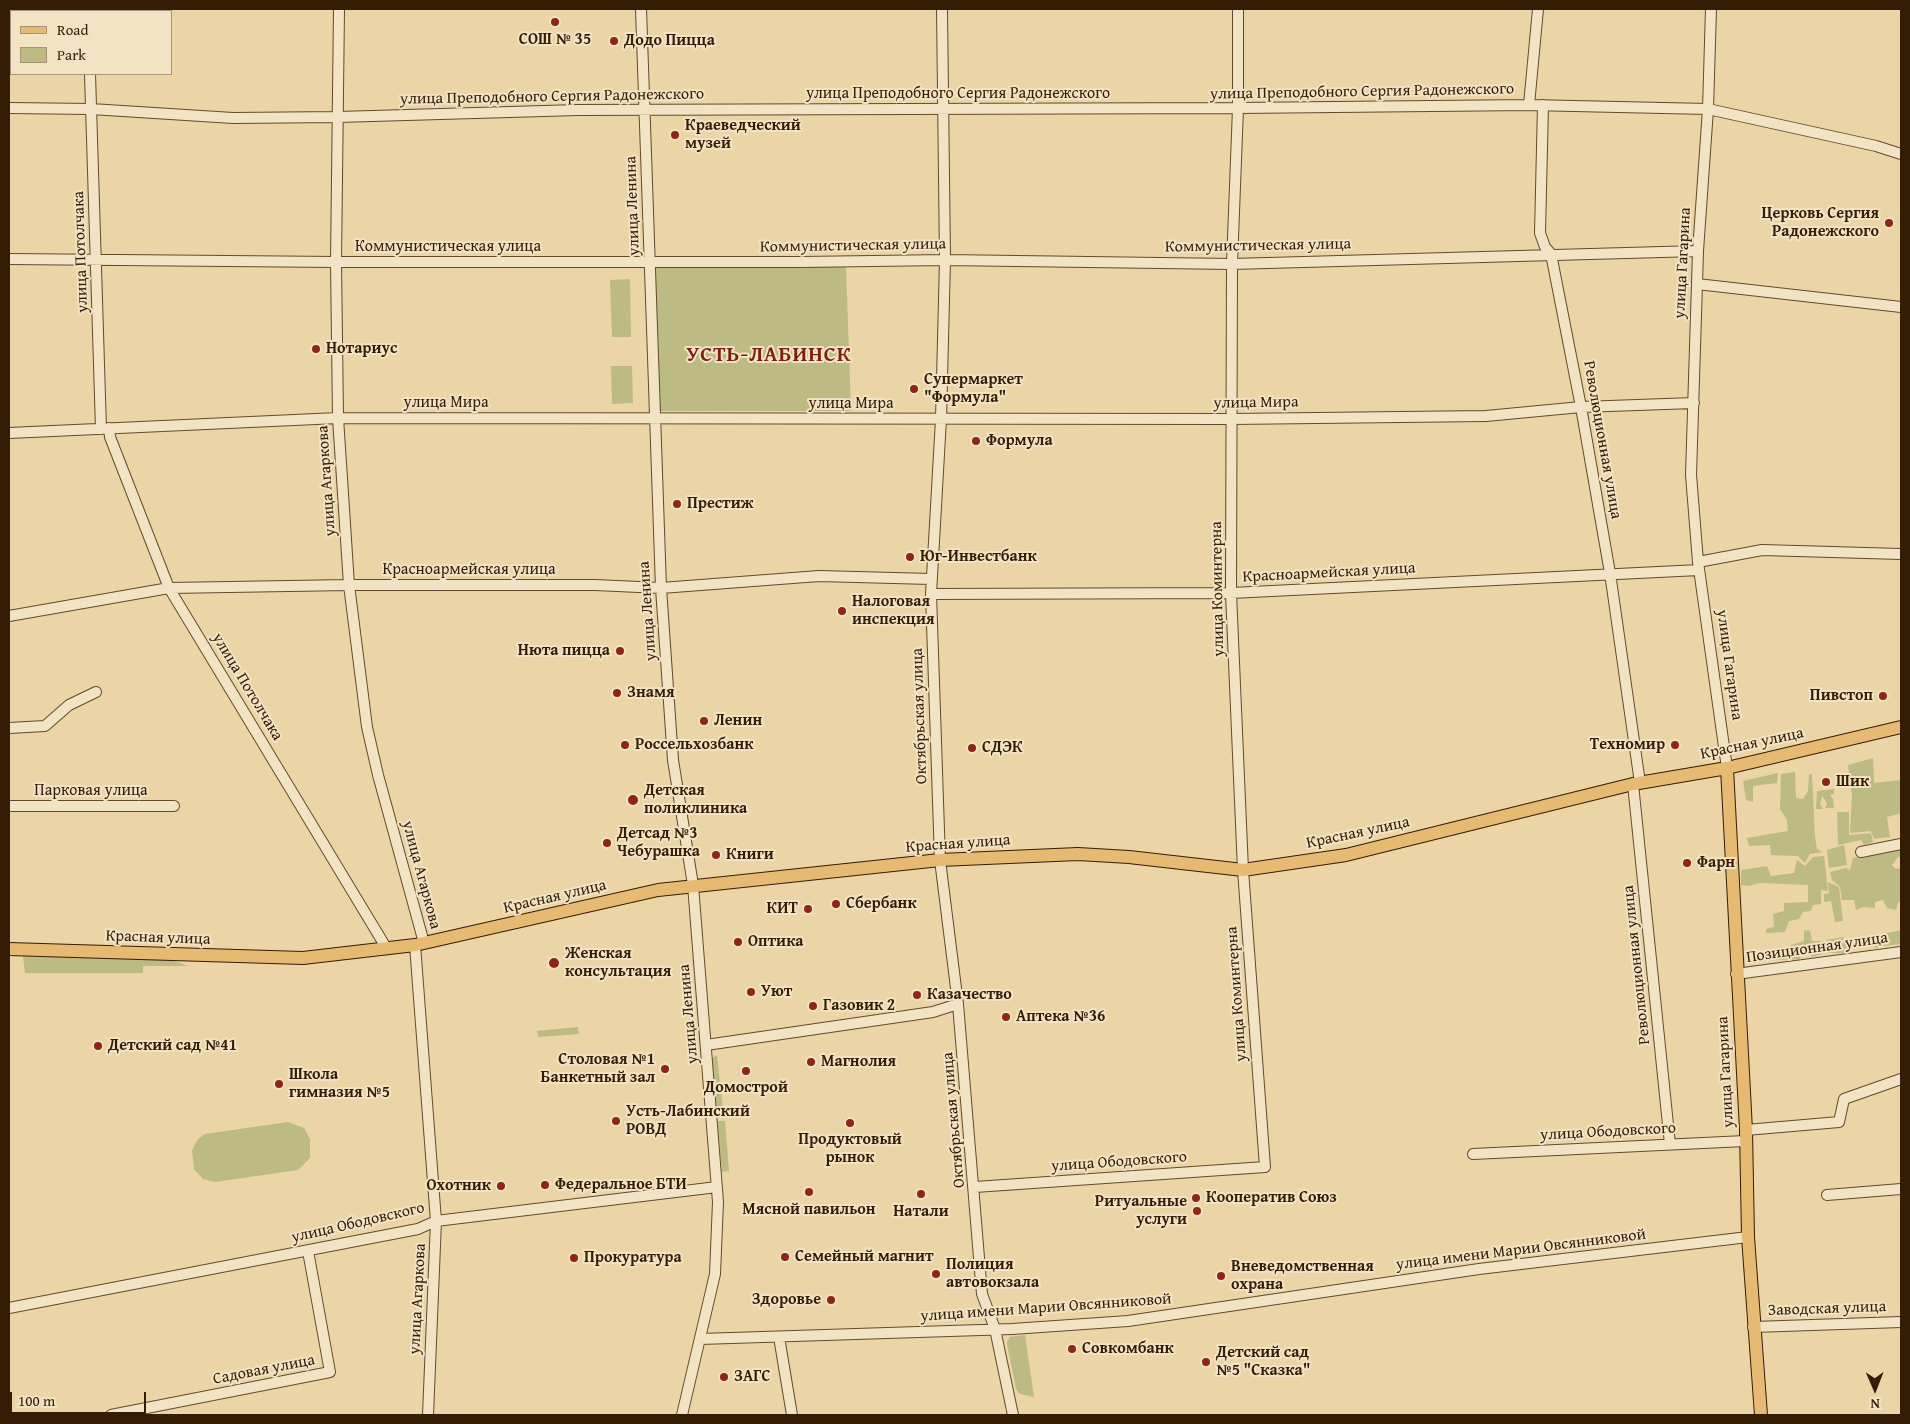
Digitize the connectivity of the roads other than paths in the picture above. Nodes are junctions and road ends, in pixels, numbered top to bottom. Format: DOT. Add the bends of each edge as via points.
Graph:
graph roads {
  1 [pos="339,9"];
  2 [pos="641,9"];
  3 [pos="942,9"];
  4 [pos="1238,9"];
  5 [pos="1538,9"];
  6 [pos="1711,9"];
  7 [pos="90,75"];
  8 [pos="1529,105"];
  9 [pos="1544,105"];
  10 [pos="9,108"];
  11 [pos="943,108"];
  12 [pos="1238,108"];
  13 [pos="91,109"];
  14 [pos="1708,109"];
  15 [pos="644,110"];
  16 [pos="338,117"];
  17 [pos="1901,154"];
  18 [pos="1698,251"];
  19 [pos="1551,254"];
  20 [pos="9,259"];
  21 [pos="945,260"];
  22 [pos="96,262"];
  23 [pos="336,262"];
  24 [pos="650,262"];
  25 [pos="1232,264"];
  26 [pos="1697,284"];
  27 [pos="1901,307"];
  28 [pos="1694,403"];
  29 [pos="1581,407"];
  30 [pos="338,418"];
  31 [pos="654,419"];
  32 [pos="941,419"];
  33 [pos="1231,419"];
  34 [pos="105,429"];
  35 [pos="9,434"];
  36 [pos="1901,554"];
  37 [pos="1698,566"];
  38 [pos="1610,573"];
  39 [pos="931,579"];
  40 [pos="349,585"];
  41 [pos="169,588"];
  42 [pos="661,588"];
  43 [pos="1231,593"];
  44 [pos="931,594"];
  45 [pos="9,616"];
  46 [pos="96,692"];
  47 [pos="1901,727"];
  48 [pos="9,728"];
  49 [pos="1727,768"];
  50 [pos="1637,783"];
  51 [pos="9,806"];
  52 [pos="174,806"];
  53 [pos="1901,844"];
  54 [pos="1861,852"];
  55 [pos="940,860"];
  56 [pos="1243,870"];
  57 [pos="693,885"];
  58 [pos="419,944"];
  59 [pos="387,948"];
  60 [pos="9,949"];
  61 [pos="1901,952"];
  62 [pos="1736,974"];
  63 [pos="958,1004"];
  64 [pos="706,1045"];
  65 [pos="1901,1079"];
  66 [pos="1745,1136"];
  67 [pos="1670,1144"];
  68 [pos="1472,1154"];
  69 [pos="1265,1167"];
  70 [pos="717,1187"];
  71 [pos="975,1187"];
  72 [pos="1901,1189"];
  73 [pos="1827,1194"];
  74 [pos="436,1221"];
  75 [pos="1748,1237"];
  76 [pos="308,1251"];
  77 [pos="9,1308"];
  78 [pos="1901,1322"];
  79 [pos="1753,1327"];
  80 [pos="995,1329"];
  81 [pos="779,1337"];
  82 [pos="700,1339"];
  83 [pos="111,1415"];
  84 [pos="428,1415"];
  85 [pos="682,1415"];
  86 [pos="792,1415"];
  87 [pos="1013,1415"];
  88 [pos="1761,1415"];
  1 -- 16 [label="street, улица Агаркова"];
  2 -- 15 [label="street, улица Ленина"];
  3 -- 11 [label="street, Октябрьская улица"];
  4 -- 12 [label="street, улица Коминтерна"];
  5 -- 8 [label="street"];
  6 -- 14 [label="street, улица Гагарина"];
  7 -- 13 [label="street, улица Потолчака"];
  8 -- 9 [label="street, улица Преподобного Сергия Радонежского"];
  8 -- 12 [label="street, улица Преподобного Сергия Радонежского"];
  9 -- 14 [label="street, улица Преподобного Сергия Радонежского"];
  9 -- 19 [label="street, Революционная улица" via="1540,233"];
  10 -- 13 [label="street, улица Преподобного Сергия Радонежского"];
  11 -- 12 [label="street, улица Преподобного Сергия Радонежского"];
  11 -- 15 [label="street, улица Преподобного Сергия Радонежского"];
  11 -- 21 [label="street, Октябрьская улица"];
  12 -- 25 [label="street, улица Коминтерна"];
  13 -- 16 [label="street, улица Преподобного Сергия Радонежского" via="233,118"];
  13 -- 22 [label="street, улица Потолчака"];
  14 -- 17 [label="street, улица Преподобного Сергия Радонежского"];
  14 -- 18 [label="street, улица Гагарина"];
  15 -- 16 [label="street, улица Преподобного Сергия Радонежского"];
  15 -- 24 [label="street, улица Ленина"];
  16 -- 23 [label="street, улица Агаркова"];
  18 -- 19 [label="street, Коммунистическая улица"];
  18 -- 26 [label="street, улица Гагарина"];
  19 -- 25 [label="street, Коммунистическая улица"];
  19 -- 29 [label="street, Революционная улица"];
  20 -- 22 [label="street, Коммунистическая улица"];
  21 -- 24 [label="street, Коммунистическая улица"];
  21 -- 25 [label="street, Коммунистическая улица"];
  21 -- 32 [label="street, Октябрьская улица"];
  22 -- 23 [label="street, Коммунистическая улица"];
  22 -- 34 [label="street, улица Потолчака"];
  23 -- 24 [label="street, Коммунистическая улица"];
  23 -- 30 [label="street, улица Агаркова"];
  24 -- 31 [label="street, улица Ленина"];
  25 -- 33 [label="street, улица Коминтерна"];
  26 -- 27 [label="street"];
  26 -- 28 [label="street, улица Гагарина"];
  28 -- 29 [label="street, улица Мира"];
  28 -- 37 [label="street, улица Гагарина" via="1691,475"];
  29 -- 33 [label="street, улица Мира" via="1486,416"];
  29 -- 38 [label="street, Революционная улица"];
  30 -- 31 [label="street, улица Мира"];
  30 -- 34 [label="street, улица Мира"];
  30 -- 40 [label="street, улица Агаркова"];
  31 -- 32 [label="street, улица Мира"];
  31 -- 42 [label="street, улица Ленина"];
  32 -- 33 [label="street, улица Мира"];
  32 -- 39 [label="street, Октябрьская улица"];
  33 -- 43 [label="street, улица Коминтерна"];
  34 -- 35 [label="street, улица Мира"];
  34 -- 41 [label="street, улица Потолчака"];
  36 -- 37 [label="street, Красноармейская улица" via="1762,550"];
  37 -- 38 [label="street, Красноармейская улица"];
  37 -- 49 [label="street, улица Гагарина"];
  38 -- 43 [label="street, Красноармейская улица"];
  38 -- 50 [label="street, Революционная улица"];
  39 -- 42 [label="street, Красноармейская улица" via="819,576"];
  39 -- 44 [label="street, Октябрьская улица"];
  40 -- 41 [label="street, Красноармейская улица"];
  40 -- 42 [label="street, Красноармейская улица"];
  40 -- 58 [label="street, улица Агаркова" via="367,727"];
  41 -- 45 [label="street, Красноармейская улица"];
  41 -- 59 [label="street, улица Потолчака"];
  42 -- 57 [label="street, улица Ленина" via="673,760"];
  43 -- 44 [label="street, Красноармейская улица"];
  43 -- 56 [label="street, улица Коминтерна"];
  44 -- 55 [label="street, Октябрьская улица"];
  46 -- 48 [label="street" via="69,705 45,726"];
  47 -- 49 [label="main road, Красная улица"];
  49 -- 50 [label="main road, Красная улица"];
  49 -- 62 [label="main road, улица Гагарина"];
  50 -- 56 [label="main road, Красная улица" via="1346,855"];
  50 -- 67 [label="street, Революционная улица"];
  51 -- 52 [label="street, Парковая улица"];
  53 -- 54 [label="street"];
  55 -- 56 [label="main road, Красная улица" via="1078,854"];
  55 -- 57 [label="main road, Красная улица"];
  55 -- 63 [label="street, Октябрьская улица"];
  56 -- 69 [label="street, улица Коминтерна"];
  57 -- 58 [label="main road, Красная улица"];
  57 -- 64 [label="street, улица Ленина"];
  58 -- 59 [label="main road, Красная улица"];
  58 -- 74 [label="street, улица Агаркова"];
  59 -- 60 [label="main road, Красная улица" via="303,958"];
  61 -- 62 [label="street, Позиционная улица"];
  62 -- 66 [label="main road, улица Гагарина"];
  63 -- 64 [label="street" via="933,1012"];
  63 -- 71 [label="street, Октябрьская улица"];
  64 -- 70 [label="street, улица Ленина"];
  65 -- 66 [label="street, улица Ободовского" via="1844,1099 1839,1122"];
  66 -- 67 [label="street, улица Ободовского"];
  66 -- 75 [label="main road, улица Гагарина"];
  67 -- 68 [label="street, улица Ободовского"];
  69 -- 71 [label="street, улица Ободовского"];
  70 -- 74 [label="street, улица Ободовского"];
  70 -- 82 [label="street, улица Ленина" via="715,1274"];
  71 -- 80 [label="street, Октябрьская улица" via="982,1294"];
  72 -- 73 [label="street"];
  74 -- 76 [label="street, улица Ободовского" via="418,1229"];
  74 -- 84 [label="street, улица Агаркова"];
  75 -- 79 [label="main road, улица Гагарина"];
  75 -- 80 [label="street, улица имени Марии Овсянниковой" via="1479,1269 1128,1321"];
  76 -- 77 [label="street, улица Ободовского"];
  76 -- 83 [label="street, Садовая улица" via="330,1372"];
  78 -- 79 [label="street, Заводская улица"];
  79 -- 88 [label="main road, улица Гагарина"];
  80 -- 81 [label="street, улица имени Марии Овсянниковой"];
  80 -- 87 [label="street, Октябрьская улица"];
  81 -- 82 [label="street, улица имени Марии Овсянниковой"];
  81 -- 86 [label="street"];
  82 -- 85 [label="street, улица Ленина"];
}
